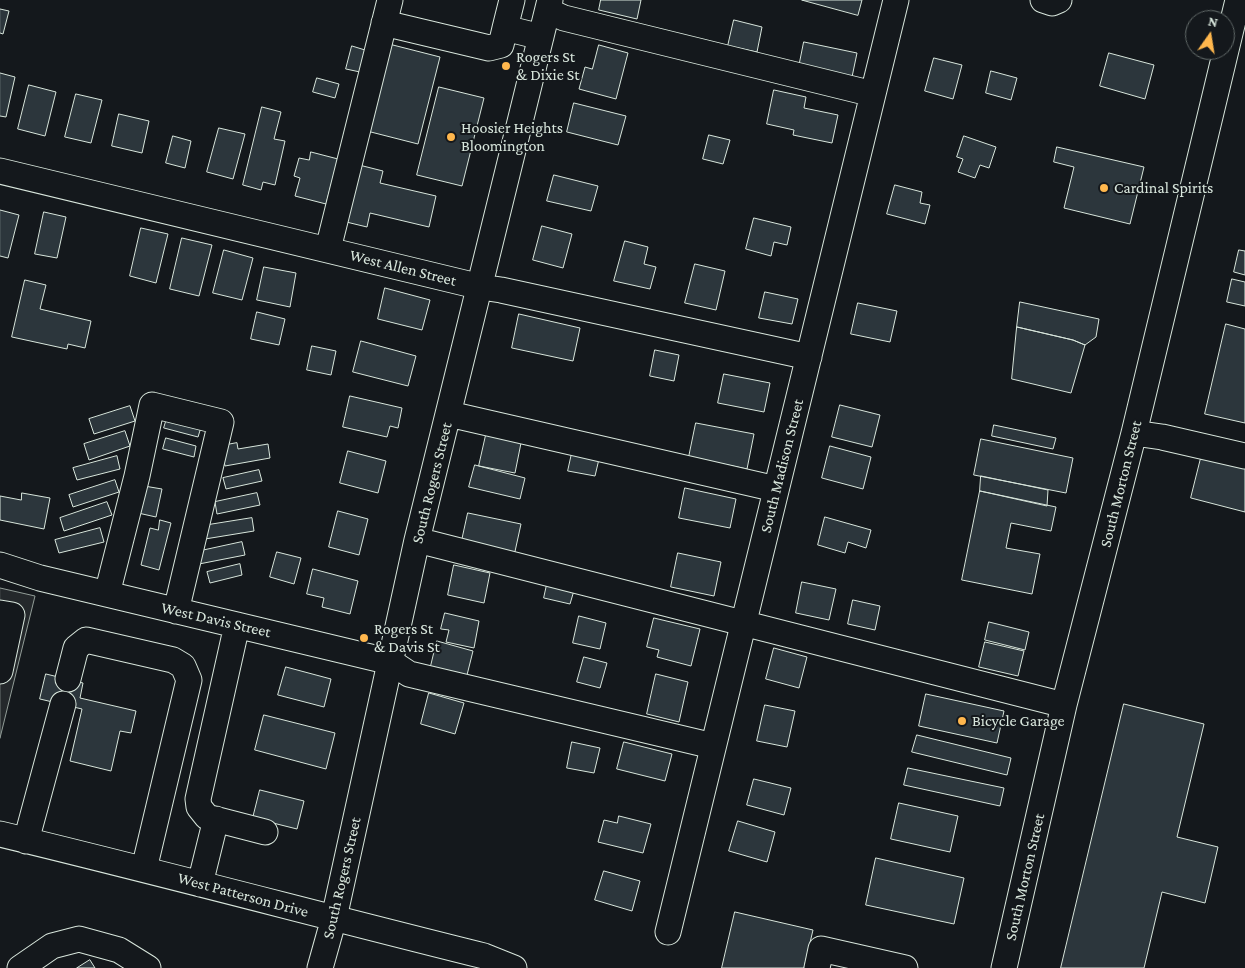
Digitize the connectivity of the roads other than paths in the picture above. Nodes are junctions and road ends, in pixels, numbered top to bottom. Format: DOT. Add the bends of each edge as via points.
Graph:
graph roads {
  1 [pos="512,0"];
  2 [pos="896,0"];
  3 [pos="1042,0"];
  4 [pos="1059,0"];
  5 [pos="1238,0"];
  6 [pos="549,6"];
  7 [pos="387,12"];
  8 [pos="505,28"];
  9 [pos="541,37"];
  10 [pos="873,94"];
  11 [pos="0,171"];
  12 [pos="328,249"];
  13 [pos="481,287"];
  14 [pos="809,357"];
  15 [pos="449,414"];
  16 [pos="1134,433"];
  17 [pos="1245,456"];
  18 [pos="776,489"];
  19 [pos="417,540"];
  20 [pos="0,565"];
  21 [pos="107,594"];
  22 [pos="176,611"];
  23 [pos="0,612"];
  24 [pos="237,625"];
  25 [pos="743,625"];
  26 [pos="391,662"];
  27 [pos="0,671"];
  28 [pos="68,679"];
  29 [pos="63,704"];
  30 [pos="1064,705"];
  31 [pos="713,746"];
  32 [pos="216,819"];
  33 [pos="265,832"];
  34 [pos="0,834"];
  35 [pos="26,841"];
  36 [pos="144,869"];
  37 [pos="200,884"];
  38 [pos="334,918"];
  39 [pos="668,932"];
  40 [pos="20,968"];
  41 [pos="148,968"];
  42 [pos="320,968"];
  43 [pos="514,968"];
  44 [pos="817,968"];
  45 [pos="905,968"];
  46 [pos="1004,968"];
  1 -- 8 [label="street"];
  2 -- 10 [label="street, South Madison Street"];
  3 -- 4 [label="street"];
  5 -- 16 [label="street, South Morton Street"];
  6 -- 9 [label="street, South Rogers Street"];
  6 -- 10 [label="street" via="564,18"];
  7 -- 8 [label="street" via="489,48 501,45"];
  7 -- 12 [label="street"];
  8 -- 9 [label="street"];
  9 -- 13 [label="street, South Rogers Street"];
  10 -- 14 [label="street, South Madison Street"];
  11 -- 12 [label="street, West Allen Street"];
  12 -- 13 [label="street, West Allen Street"];
  13 -- 14 [label="street, West Allen Street"];
  13 -- 15 [label="street, South Rogers Street"];
  14 -- 18 [label="street, South Madison Street"];
  15 -- 18 [label="street"];
  15 -- 19 [label="street, South Rogers Street"];
  16 -- 17 [label="street"];
  16 -- 30 [label="street, South Morton Street"];
  18 -- 25 [label="street, South Madison Street"];
  19 -- 25 [label="street"];
  19 -- 26 [label="street, South Rogers Street"];
  20 -- 21 [label="street, West Davis Street"];
  21 -- 22 [label="street, West Davis Street"];
  21 -- 22 [label="street" via="152,405 221,422"];
  22 -- 24 [label="street, West Davis Street"];
  23 -- 27 [label="street" via="12,615"];
  24 -- 26 [label="street, West Davis Street"];
  24 -- 32 [label="street" via="198,799 201,811"];
  25 -- 30 [label="street"];
  25 -- 31 [label="street, South Madison Street"];
  26 -- 31 [label="street, West Davis Street" via="409,674"];
  26 -- 38 [label="street, South Rogers Street"];
  28 -- 36 [label="street" via="76,648 86,640 173,660 183,666 189,680"];
  29 -- 35 [label="street"];
  30 -- 46 [label="street, South Morton Street"];
  31 -- 39 [label="street, South Madison Street"];
  32 -- 33 [label="street"];
  32 -- 37 [label="street"];
  34 -- 35 [label="street, West Patterson Drive"];
  35 -- 36 [label="street, West Patterson Drive"];
  36 -- 37 [label="street, West Patterson Drive"];
  37 -- 38 [label="street, West Patterson Drive"];
  38 -- 42 [label="street, South Rogers Street"];
  38 -- 43 [label="street, West Patterson Drive" via="484,956"];
  40 -- 41 [label="street" via="52,946 79,939 120,950"];
  44 -- 45 [label="street" via="821,949"];
}
